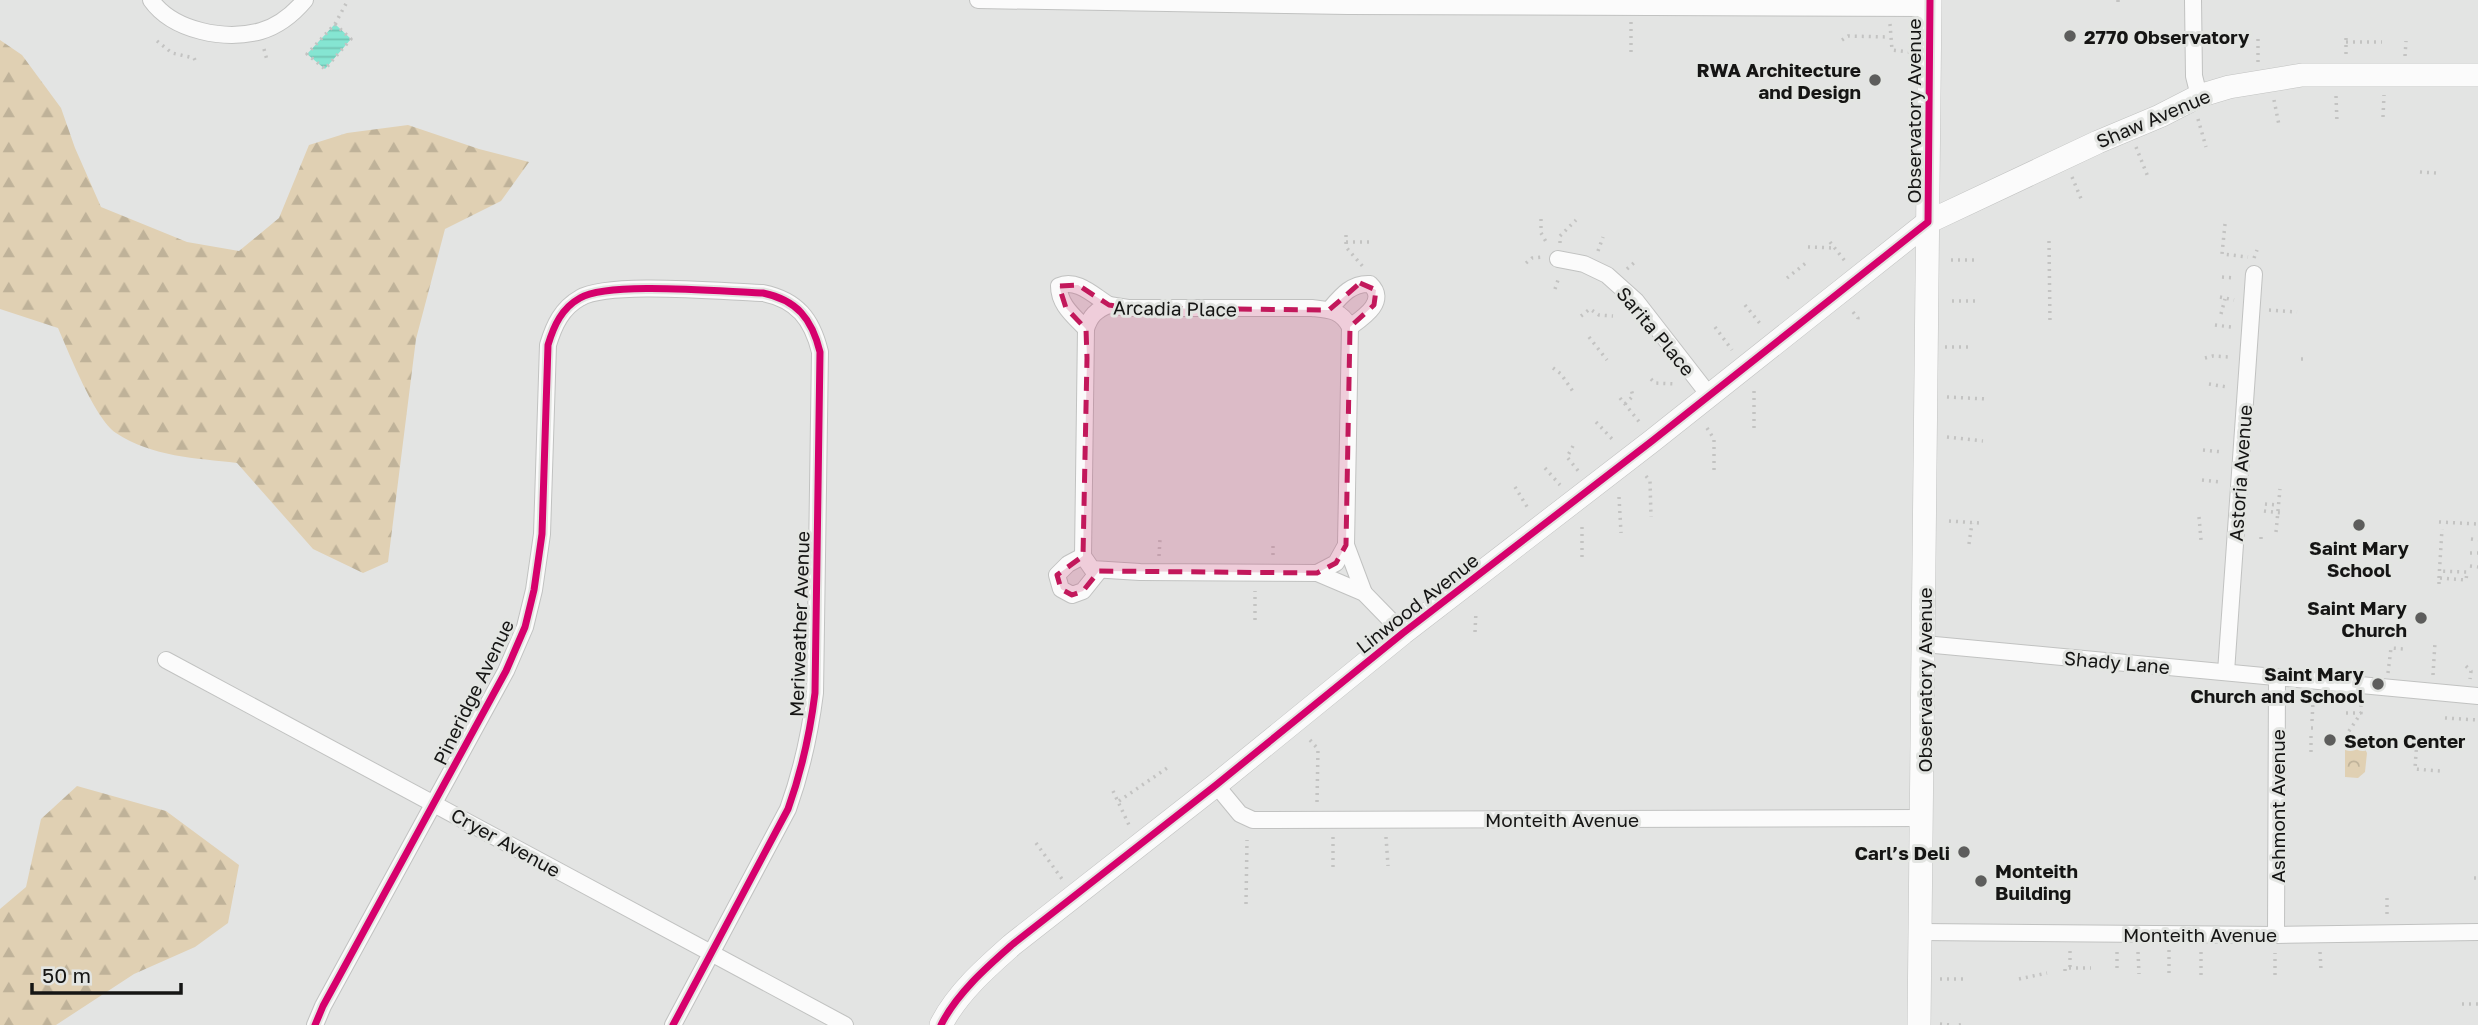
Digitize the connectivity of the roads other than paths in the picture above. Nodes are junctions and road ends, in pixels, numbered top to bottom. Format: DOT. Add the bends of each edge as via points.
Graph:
graph roads {
  1 [pos="151,0"];
  2 [pos="305,0"];
  3 [pos="978,0"];
  4 [pos="2193,0"];
  5 [pos="1930,4"];
  6 [pos="2478,75"];
  7 [pos="2195,98"];
  8 [pos="1928,222"];
  9 [pos="1554,256"];
  10 [pos="2254,274"];
  11 [pos="692,291"];
  12 [pos="1109,305"];
  13 [pos="1329,310"];
  14 [pos="1350,327"];
  15 [pos="1086,329"];
  16 [pos="1709,396"];
  17 [pos="1346,545"];
  18 [pos="1083,556"];
  19 [pos="1098,571"];
  20 [pos="1317,573"];
  21 [pos="1364,593"];
  22 [pos="1404,633"];
  23 [pos="1924,644"];
  24 [pos="166,660"];
  25 [pos="2226,672"];
  26 [pos="2277,677"];
  27 [pos="2474,690"];
  28 [pos="1216,785"];
  29 [pos="435,803"];
  30 [pos="1923,818"];
  31 [pos="1921,932"];
  32 [pos="2478,932"];
  33 [pos="2276,943"];
  34 [pos="712,955"];
  35 [pos="315,1025"];
  36 [pos="673,1025"];
  37 [pos="845,1025"];
  38 [pos="941,1025"];
  39 [pos="1919,1025"];
  1 -- 2 [label="street" via="172,19 191,27 240,34 262,31 284,20"];
  3 -- 5 [label="street" via="1348,6"];
  4 -- 7 [label="street"];
  5 -- 8 [label="main road, Observatory Avenue"];
  6 -- 7 [label="main road, Shaw Avenue" via="2302,75 2229,87"];
  7 -- 8 [label="main road, Shaw Avenue"];
  8 -- 16 [label="main road, Linwood Avenue"];
  8 -- 23 [label="main road, Observatory Avenue"];
  9 -- 16 [label="street, Sarita Place" via="1607,275 1636,301"];
  10 -- 25 [label="street, Astoria Avenue"];
  11 -- 29 [label="street, Pineridge Avenue" via="609,289 590,293 572,303 554,326 548,345 542,534 534,590 506,671"];
  11 -- 34 [label="street, Meriweather Avenue" via="763,293 782,298 811,324 820,352 811,729 788,808"];
  12 -- 13 [label="street, Arcadia Place"];
  12 -- 15 [label="street, Arcadia Place" via="1094,314"];
  12 -- 15 [label="street" via="1077,285 1059,286 1066,308"];
  13 -- 14 [label="street" via="1345,317"];
  13 -- 14 [label="street" via="1347,290 1370,284 1378,297 1365,317"];
  14 -- 17 [label="street"];
  15 -- 18 [label="street, Arcadia Place"];
  16 -- 22 [label="main road, Linwood Avenue"];
  17 -- 20 [label="street" via="1336,563"];
  17 -- 21 [label="street"];
  18 -- 19 [label="street"];
  18 -- 19 [label="street" via="1057,575 1061,589 1072,595 1083,591"];
  19 -- 20 [label="street"];
  20 -- 21 [label="street"];
  21 -- 22 [label="street"];
  22 -- 28 [label="main road, Linwood Avenue"];
  23 -- 25 [label="street, Shady Lane"];
  23 -- 30 [label="main road, Observatory Avenue"];
  24 -- 29 [label="street, Cryer Avenue"];
  25 -- 26 [label="street, Shady Lane"];
  26 -- 27 [label="street, Shady Lane"];
  26 -- 33 [label="street, Ashmont Avenue"];
  28 -- 30 [label="street, Monteith Avenue" via="1240,814 1253,820"];
  28 -- 38 [label="main road, Linwood Avenue" via="988,966"];
  29 -- 34 [label="street, Cryer Avenue"];
  29 -- 35 [label="street, Pineridge Avenue"];
  30 -- 31 [label="main road, Observatory Avenue"];
  31 -- 33 [label="street, Monteith Avenue"];
  31 -- 39 [label="main road, Observatory Avenue"];
  32 -- 33 [label="street, Monteith Avenue"];
  34 -- 36 [label="street, Meriweather Avenue"];
  34 -- 37 [label="street, Cryer Avenue"];
}
